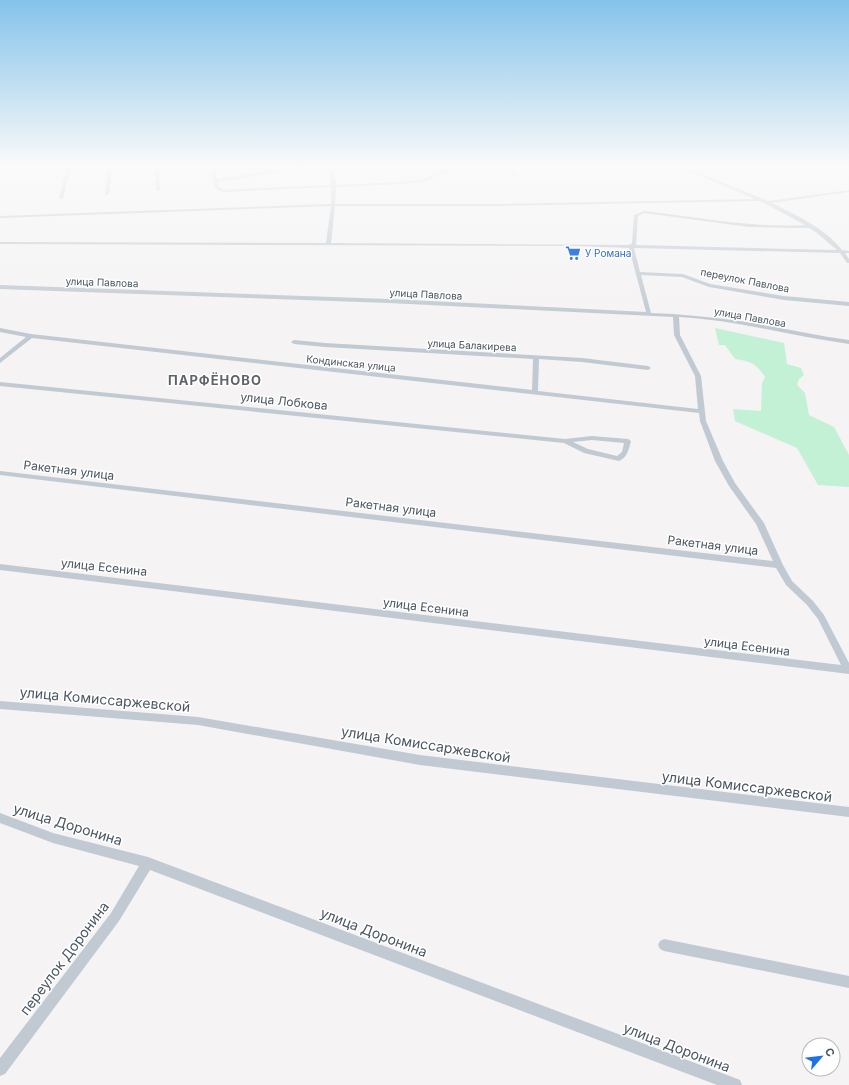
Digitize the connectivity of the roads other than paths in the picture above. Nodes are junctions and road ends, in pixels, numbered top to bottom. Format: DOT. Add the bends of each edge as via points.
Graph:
graph roads {
  1 [pos="331,218"];
  2 [pos="636,218"];
  3 [pos="687,218"];
  4 [pos="795,218"];
  5 [pos="812,226"];
  6 [pos="0,243"];
  7 [pos="328,245"];
  8 [pos="631,246"];
  9 [pos="846,252"];
  10 [pos="849,262"];
  11 [pos="638,273"];
  12 [pos="0,287"];
  13 [pos="849,304"];
  14 [pos="649,314"];
  15 [pos="676,316"];
  16 [pos="0,330"];
  17 [pos="31,336"];
  18 [pos="294,342"];
  19 [pos="849,342"];
  20 [pos="536,357"];
  21 [pos="0,360"];
  22 [pos="648,368"];
  23 [pos="0,384"];
  24 [pos="535,392"];
  25 [pos="701,411"];
  26 [pos="565,441"];
  27 [pos="0,474"];
  28 [pos="779,565"];
  29 [pos="0,567"];
  30 [pos="848,670"];
  31 [pos="0,705"];
  32 [pos="849,812"];
  33 [pos="0,818"];
  34 [pos="148,862"];
  35 [pos="664,945"];
  36 [pos="849,982"];
  37 [pos="0,1068"];
  38 [pos="735,1085"];
  1 -- 7 [label="street"];
  2 -- 8 [label="street" via="634,244"];
  3 -- 5 [label="street" via="735,224"];
  4 -- 5 [label="street"];
  5 -- 9 [label="street"];
  6 -- 7 [label="street"];
  7 -- 8 [label="street"];
  8 -- 9 [label="street"];
  8 -- 11 [label="street"];
  9 -- 10 [label="street"];
  11 -- 13 [label="street, переулок Павлова" via="677,275 709,285 753,293"];
  11 -- 14 [label="street"];
  12 -- 14 [label="street, улица Павлова" via="389,301"];
  14 -- 15 [label="street, улица Павлова"];
  15 -- 19 [label="street, улица Павлова" via="740,323"];
  15 -- 25 [label="street" via="677,334 698,376"];
  16 -- 17 [label="street, Кондинская улица"];
  17 -- 21 [label="street"];
  17 -- 24 [label="street, Кондинская улица"];
  18 -- 20 [label="street, улица Балакирева"];
  20 -- 22 [label="street, улица Балакирева"];
  20 -- 24 [label="street"];
  23 -- 26 [label="street, улица Лобкова"];
  24 -- 25 [label="street, Кондинская улица"];
  25 -- 28 [label="street" via="720,461 732,484 760,523"];
  26 -- 26 [label="street, улица Лобкова" via="586,451 619,460 628,441 592,438"];
  27 -- 28 [label="street, Ракетная улица"];
  28 -- 30 [label="street" via="789,583 821,617"];
  29 -- 30 [label="street, улица Есенина"];
  31 -- 32 [label="street, улица Комиссаржевской" via="198,720 420,760"];
  33 -- 34 [label="street, улица Доронина" via="53,838"];
  34 -- 37 [label="street, переулок Доронина" via="115,917"];
  34 -- 38 [label="street, улица Доронина"];
  35 -- 36 [label="street"];
}
